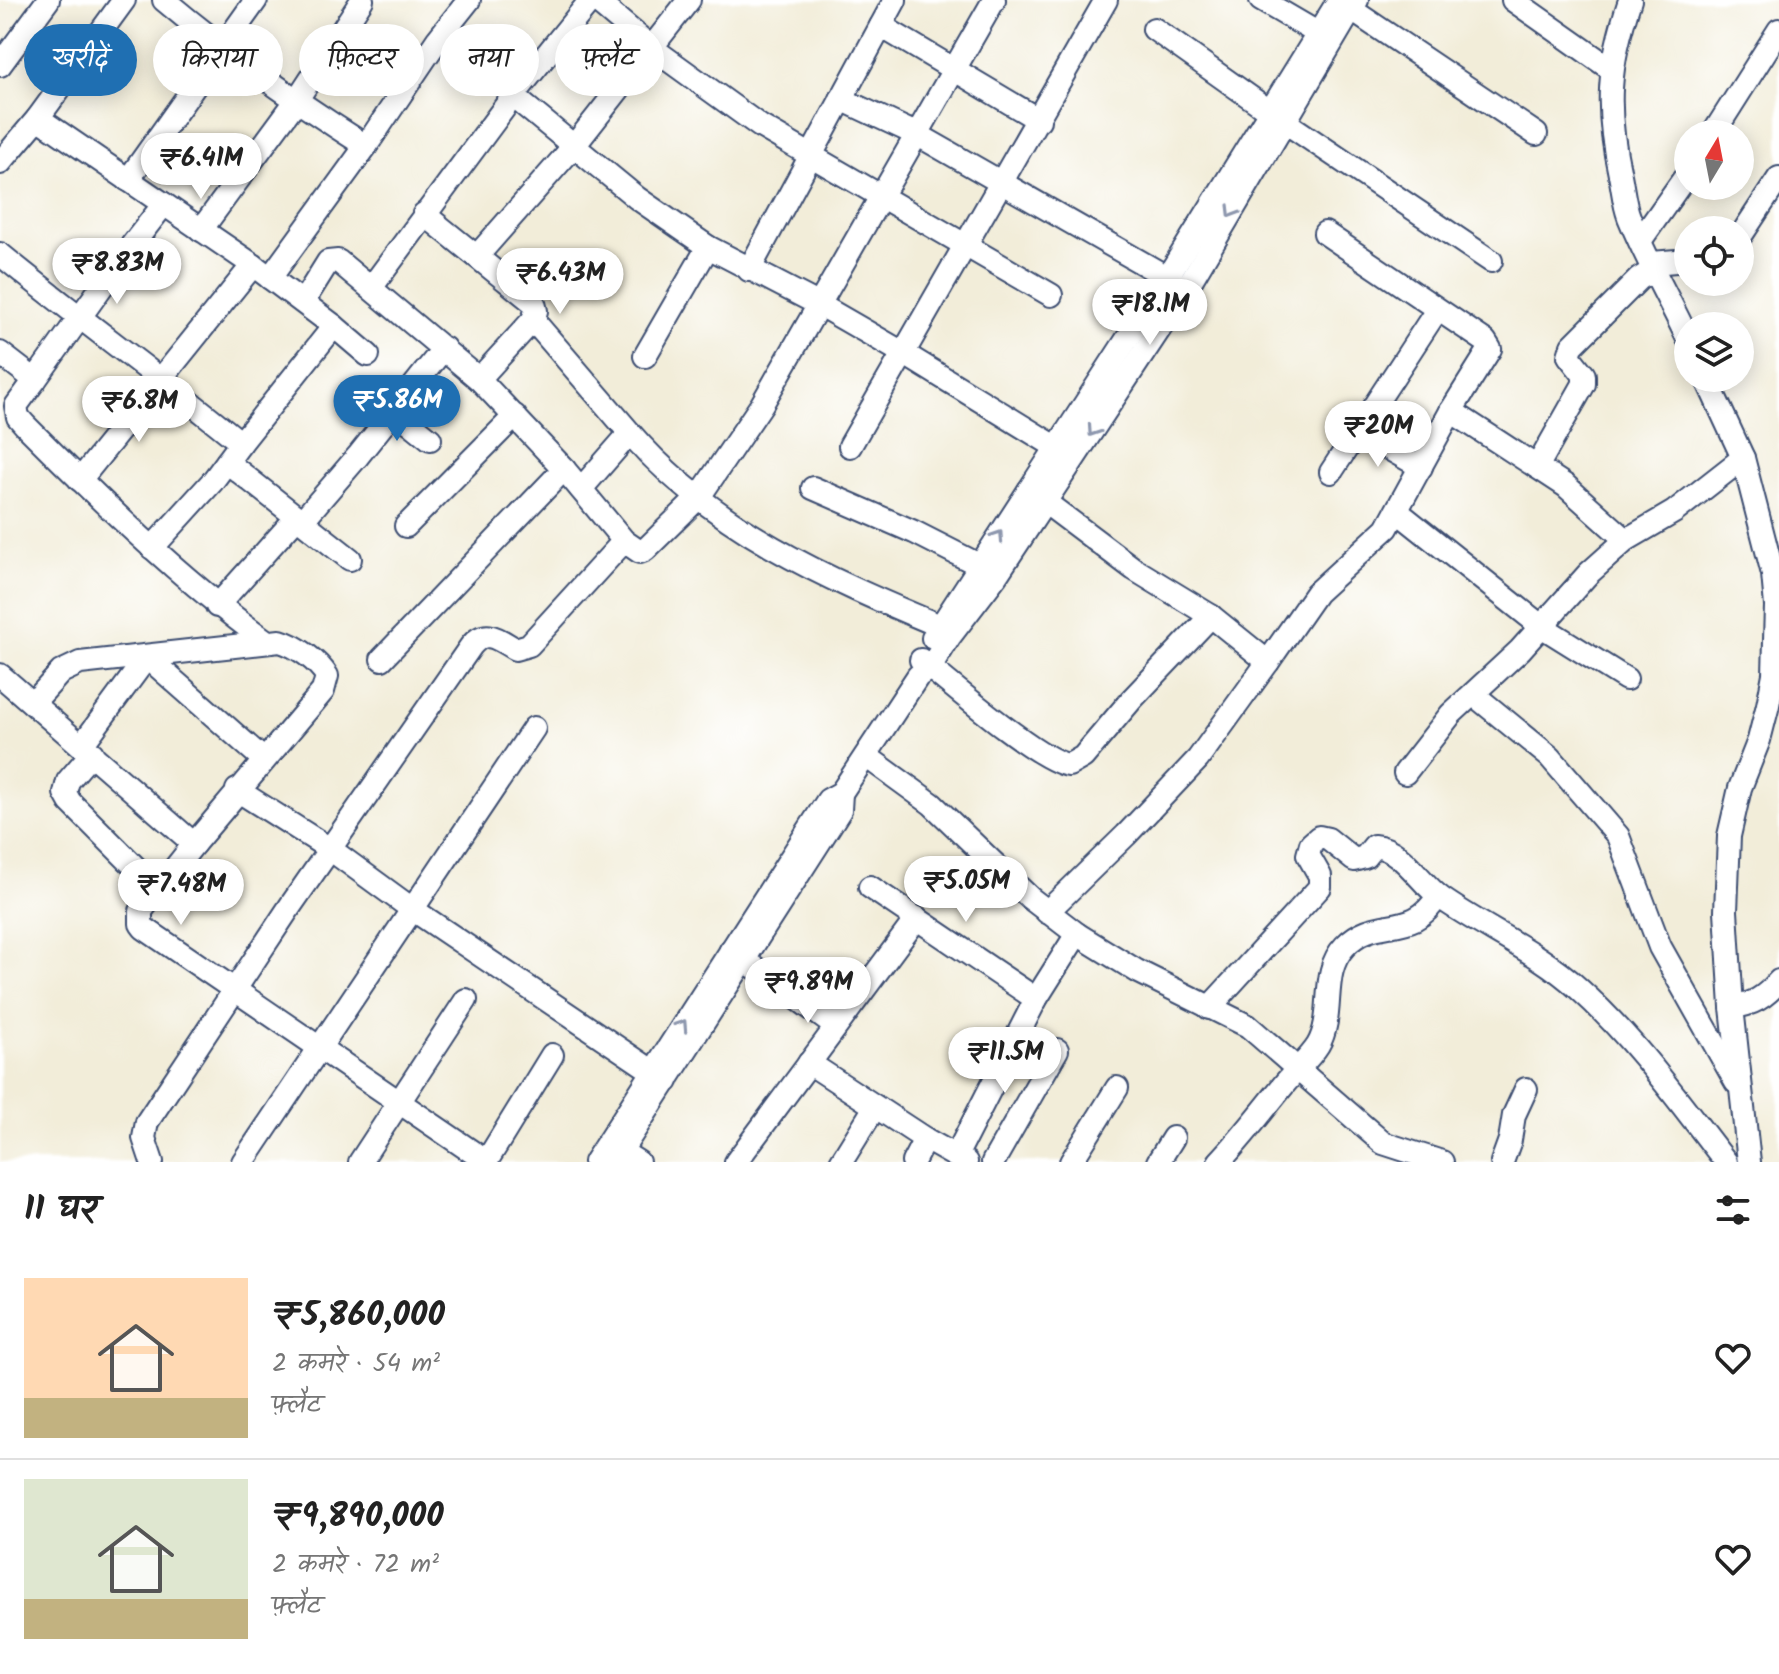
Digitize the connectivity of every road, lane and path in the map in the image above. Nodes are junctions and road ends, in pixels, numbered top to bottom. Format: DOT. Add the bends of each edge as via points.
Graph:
graph roads {
  1 [pos="48,0"];
  2 [pos="124,0"];
  3 [pos="164,0"];
  4 [pos="256,0"];
  5 [pos="362,0"];
  6 [pos="469,0"];
  7 [pos="593,0"];
  8 [pos="689,0"];
  9 [pos="895,0"];
  10 [pos="1106,0"];
  11 [pos="1261,0"];
  12 [pos="1513,0"];
  13 [pos="1630,0"];
  14 [pos="988,2"];
  15 [pos="1347,3"];
  16 [pos="193,24"];
  17 [pos="239,24"];
  18 [pos="622,24"];
  19 [pos="881,26"];
  20 [pos="1154,29"];
  21 [pos="1779,30"];
  22 [pos="664,32"];
  23 [pos="1319,34"];
  24 [pos="664,57"];
  25 [pos="0,65"];
  26 [pos="539,65"];
  27 [pos="955,69"];
  28 [pos="1611,69"];
  29 [pos="283,92"];
  30 [pos="188,96"];
  31 [pos="513,96"];
  32 [pos="614,96"];
  33 [pos="841,99"];
  34 [pos="296,101"];
  35 [pos="1278,117"];
  36 [pos="38,118"];
  37 [pos="1039,120"];
  38 [pos="1722,120"];
  39 [pos="1536,134"];
  40 [pos="918,135"];
  41 [pos="366,146"];
  42 [pos="574,146"];
  43 [pos="811,155"];
  44 [pos="0,163"];
  45 [pos="1779,178"];
  46 [pos="128,180"];
  47 [pos="1002,184"];
  48 [pos="1674,193"];
  49 [pos="880,196"];
  50 [pos="164,204"];
  51 [pos="424,214"];
  52 [pos="1754,216"];
  53 [pos="201,230"];
  54 [pos="1325,233"];
  55 [pos="1640,241"];
  56 [pos="966,245"];
  57 [pos="708,247"];
  58 [pos="0,254"];
  59 [pos="478,255"];
  60 [pos="1491,261"];
  61 [pos="1674,262"];
  62 [pos="1653,266"];
  63 [pos="749,270"];
  64 [pos="261,271"];
  65 [pos="1177,283"];
  66 [pos="371,288"];
  67 [pos="1051,295"];
  68 [pos="303,302"];
  69 [pos="818,304"];
  70 [pos="1437,310"];
  71 [pos="1675,312"];
  72 [pos="80,319"];
  73 [pos="533,320"];
  74 [pos="334,326"];
  75 [pos="444,348"];
  76 [pos="0,353"];
  77 [pos="903,353"];
  78 [pos="368,355"];
  79 [pos="645,356"];
  80 [pos="163,378"];
  81 [pos="479,379"];
  82 [pos="35,380"];
  83 [pos="1712,392"];
  84 [pos="394,410"];
  85 [pos="1451,411"];
  86 [pos="515,416"];
  87 [pos="1358,431"];
  88 [pos="630,433"];
  89 [pos="430,439"];
  90 [pos="241,443"];
  91 [pos="850,446"];
  92 [pos="1056,447"];
  93 [pos="1743,458"];
  94 [pos="227,462"];
  95 [pos="1421,467"];
  96 [pos="1537,467"];
  97 [pos="564,469"];
  98 [pos="1331,472"];
  99 [pos="80,480"];
  100 [pos="813,488"];
  101 [pos="581,489"];
  102 [pos="1037,495"];
  103 [pos="699,497"];
  104 [pos="1398,512"];
  105 [pos="300,519"];
  106 [pos="406,526"];
  107 [pos="1626,540"];
  108 [pos="624,541"];
  109 [pos="152,548"];
  110 [pos="350,559"];
  111 [pos="979,565"];
  112 [pos="1776,576"];
  113 [pos="217,606"];
  114 [pos="1211,616"];
  115 [pos="940,626"];
  116 [pos="1541,626"];
  117 [pos="266,641"];
  118 [pos="147,657"];
  119 [pos="382,659"];
  120 [pos="1268,662"];
  121 [pos="923,668"];
  122 [pos="0,675"];
  123 [pos="1626,679"];
  124 [pos="1473,694"];
  125 [pos="33,703"];
  126 [pos="534,728"];
  127 [pos="87,749"];
  128 [pos="866,756"];
  129 [pos="264,760"];
  130 [pos="1405,773"];
  131 [pos="237,790"];
  132 [pos="194,844"];
  133 [pos="330,849"];
  134 [pos="870,887"];
  135 [pos="158,890"];
  136 [pos="1438,896"];
  137 [pos="412,909"];
  138 [pos="1047,912"];
  139 [pos="917,918"];
  140 [pos="1077,934"];
  141 [pos="737,954"];
  142 [pos="232,990"];
  143 [pos="1774,995"];
  144 [pos="1036,999"];
  145 [pos="466,1000"];
  146 [pos="1732,1007"];
  147 [pos="1209,1008"];
  148 [pos="835,1026"];
  149 [pos="318,1048"];
  150 [pos="1057,1050"];
  151 [pos="552,1055"];
  152 [pos="809,1063"];
  153 [pos="1299,1068"];
  154 [pos="659,1076"];
  155 [pos="1117,1088"];
  156 [pos="1526,1089"];
  157 [pos="1741,1090"];
  158 [pos="400,1103"];
  159 [pos="875,1107"];
  160 [pos="1173,1138"];
  161 [pos="925,1139"];
  162 [pos="615,1156"];
  163 [pos="961,1159"];
  164 [pos="152,1162"];
  165 [pos="243,1162"];
  166 [pos="360,1162"];
  167 [pos="487,1162"];
  168 [pos="736,1162"];
  169 [pos="841,1162"];
  170 [pos="913,1162"];
  171 [pos="993,1162"];
  172 [pos="1071,1162"];
  173 [pos="1158,1162"];
  174 [pos="1219,1162"];
  175 [pos="1442,1162"];
  176 [pos="1502,1162"];
  177 [pos="1726,1162"];
  178 [pos="1749,1162"];
  1 -- 25 [label="street"];
  2 -- 36 [label="street"];
  3 -- 16 [label="street"];
  4 -- 17 [label="street"];
  5 -- 34 [label="street"];
  6 -- 41 [label="street"];
  7 -- 18 [label="street"];
  7 -- 26 [label="street"];
  8 -- 22 [label="street"];
  9 -- 19 [label="street"];
  10 -- 37 [label="street"];
  11 -- 23 [label="street"];
  12 -- 28 [label="street"];
  13 -- 28 [label="street"];
  14 -- 27 [label="street"];
  15 -- 23 [label="street"];
  15 -- 35 [label="street"];
  15 -- 39 [label="street"];
  19 -- 27 [label="street"];
  19 -- 33 [label="street"];
  20 -- 35 [label="street"];
  21 -- 38 [label="street"];
  23 -- 35 [label="street"];
  24 -- 43 [label="street" via="760,126"];
  27 -- 37 [label="street"];
  27 -- 40 [label="street"];
  28 -- 55 [label="street" via="1613,143 1628,215"];
  29 -- 34 [label="street"];
  30 -- 46 [label="street"];
  31 -- 42 [label="street"];
  31 -- 51 [label="street"];
  32 -- 42 [label="street"];
  33 -- 40 [label="street"];
  33 -- 43 [label="street"];
  34 -- 41 [label="street"];
  34 -- 53 [label="street"];
  35 -- 60 [label="street"];
  35 -- 65 [label="street"];
  36 -- 44 [label="street"];
  36 -- 46 [label="street"];
  37 -- 47 [label="street"];
  40 -- 47 [label="street"];
  40 -- 49 [label="street"];
  41 -- 64 [label="street"];
  42 -- 57 [label="street"];
  42 -- 59 [label="street"];
  43 -- 49 [label="street"];
  43 -- 63 [label="street"];
  45 -- 52 [label="street"];
  46 -- 50 [label="street"];
  47 -- 56 [label="street"];
  47 -- 65 [label="street"];
  48 -- 55 [label="street"];
  49 -- 56 [label="street"];
  49 -- 69 [label="street"];
  50 -- 53 [label="street"];
  50 -- 72 [label="street"];
  51 -- 59 [label="street"];
  51 -- 66 [label="street"];
  53 -- 64 [label="street"];
  54 -- 70 [label="street"];
  55 -- 62 [label="street"];
  56 -- 67 [label="street"];
  56 -- 77 [label="street"];
  57 -- 63 [label="street"];
  57 -- 79 [label="street"];
  58 -- 72 [label="street"];
  59 -- 73 [label="street" via="534,303"];
  61 -- 62 [label="street"];
  62 -- 71 [label="street"];
  62 -- 96 [label="street" via="1572,346 1569,356 1584,375 1584,384"];
  63 -- 69 [label="street"];
  64 -- 68 [label="street"];
  64 -- 80 [label="street"];
  65 -- 92 [label="street"];
  65 -- 102 [label="street, one-way"];
  66 -- 68 [label="street" via="332,261"];
  66 -- 75 [label="street"];
  68 -- 74 [label="street"];
  69 -- 77 [label="street"];
  69 -- 103 [label="street" via="762,404"];
  70 -- 85 [label="street" via="1490,349"];
  70 -- 87 [label="street"];
  72 -- 80 [label="street"];
  72 -- 82 [label="street"];
  73 -- 81 [label="street"];
  73 -- 88 [label="street"];
  74 -- 78 [label="street"];
  74 -- 90 [label="street"];
  75 -- 81 [label="street"];
  75 -- 84 [label="street"];
  76 -- 82 [label="street"];
  77 -- 91 [label="street"];
  77 -- 92 [label="street"];
  80 -- 90 [label="street"];
  80 -- 99 [label="street"];
  81 -- 86 [label="street"];
  82 -- 99 [label="street" via="16,406 18,417"];
  83 -- 93 [label="street"];
  84 -- 89 [label="street"];
  84 -- 105 [label="street"];
  85 -- 95 [label="street"];
  85 -- 96 [label="street"];
  86 -- 97 [label="street"];
  86 -- 106 [label="street"];
  87 -- 95 [label="street"];
  87 -- 98 [label="street"];
  88 -- 101 [label="street"];
  88 -- 103 [label="street" via="654,461"];
  90 -- 94 [label="street"];
  92 -- 102 [label="street"];
  93 -- 107 [label="street" via="1674,512"];
  93 -- 112 [label="street"];
  94 -- 105 [label="street"];
  94 -- 109 [label="street"];
  95 -- 104 [label="street"];
  96 -- 107 [label="street"];
  97 -- 101 [label="street"];
  97 -- 119 [label="street"];
  99 -- 109 [label="street"];
  100 -- 111 [label="street"];
  101 -- 108 [label="street"];
  111 -- 102 [label="street, one-way"];
  102 -- 114 [label="street" via="1134,569"];
  102 -- 121 [label="street"];
  103 -- 108 [label="street" via="645,550"];
  103 -- 115 [label="street" via="774,549 835,582"];
  104 -- 116 [label="street"];
  104 -- 120 [label="street" via="1375,542 1316,593"];
  105 -- 110 [label="street"];
  105 -- 113 [label="street"];
  107 -- 116 [label="street"];
  108 -- 133 [label="street" via="529,645 515,649 489,635 475,640"];
  109 -- 113 [label="street"];
  111 -- 115 [label="street"];
  112 -- 146 [label="street" via="1774,674 1729,836 1726,911"];
  113 -- 117 [label="street"];
  114 -- 120 [label="street"];
  114 -- 121 [label="street" via="1083,757 1069,765 1052,761"];
  115 -- 121 [label="street"];
  116 -- 123 [label="street"];
  116 -- 124 [label="street"];
  117 -- 118 [label="street"];
  117 -- 129 [label="street" via="293,646 322,669 327,683"];
  118 -- 125 [label="street" via="69,667"];
  118 -- 127 [label="street"];
  118 -- 129 [label="street"];
  120 -- 138 [label="street" via="1198,759"];
  121 -- 128 [label="street"];
  122 -- 125 [label="street"];
  124 -- 130 [label="street"];
  124 -- 157 [label="street" via="1550,757 1618,836 1660,947"];
  125 -- 127 [label="street"];
  126 -- 137 [label="street"];
  127 -- 132 [label="street"];
  127 -- 135 [label="street" via="65,793"];
  128 -- 138 [label="street" via="932,804"];
  128 -- 141 [label="street" via="841,793 828,800"];
  129 -- 131 [label="street"];
  131 -- 132 [label="street"];
  131 -- 133 [label="street"];
  132 -- 135 [label="street"];
  133 -- 137 [label="street"];
  133 -- 142 [label="street"];
  134 -- 139 [label="street"];
  135 -- 142 [label="street" via="141,911 141,924"];
  136 -- 147 [label="street" via="1396,855 1379,846 1354,860 1319,837 1308,855 1320,887"];
  136 -- 153 [label="street" via="1415,921 1367,930 1340,951 1332,964 1323,1033"];
  136 -- 177 [label="street" via="1579,988 1621,1031"];
  137 -- 149 [label="street"];
  137 -- 154 [label="street"];
  138 -- 140 [label="street"];
  139 -- 144 [label="street"];
  139 -- 148 [label="street"];
  140 -- 144 [label="street"];
  140 -- 147 [label="street"];
  141 -- 148 [label="street"];
  141 -- 154 [label="street"];
  142 -- 149 [label="street"];
  142 -- 164 [label="street" via="147,1122 144,1138"];
  143 -- 146 [label="street"];
  144 -- 163 [label="street"];
  145 -- 158 [label="street"];
  146 -- 157 [label="street"];
  147 -- 153 [label="street" via="1248,1026"];
  148 -- 152 [label="street"];
  149 -- 158 [label="street"];
  149 -- 165 [label="street"];
  150 -- 171 [label="street"];
  151 -- 167 [label="street"];
  152 -- 159 [label="street"];
  152 -- 168 [label="street"];
  153 -- 174 [label="street"];
  153 -- 175 [label="street" via="1383,1143"];
  154 -- 162 [label="street"];
  155 -- 172 [label="street"];
  156 -- 176 [label="street"];
  157 -- 178 [label="street"];
  158 -- 166 [label="street"];
  158 -- 167 [label="street"];
  159 -- 161 [label="street"];
  159 -- 169 [label="street"];
  160 -- 173 [label="street"];
  161 -- 163 [label="street"];
  161 -- 170 [label="street"];
}
